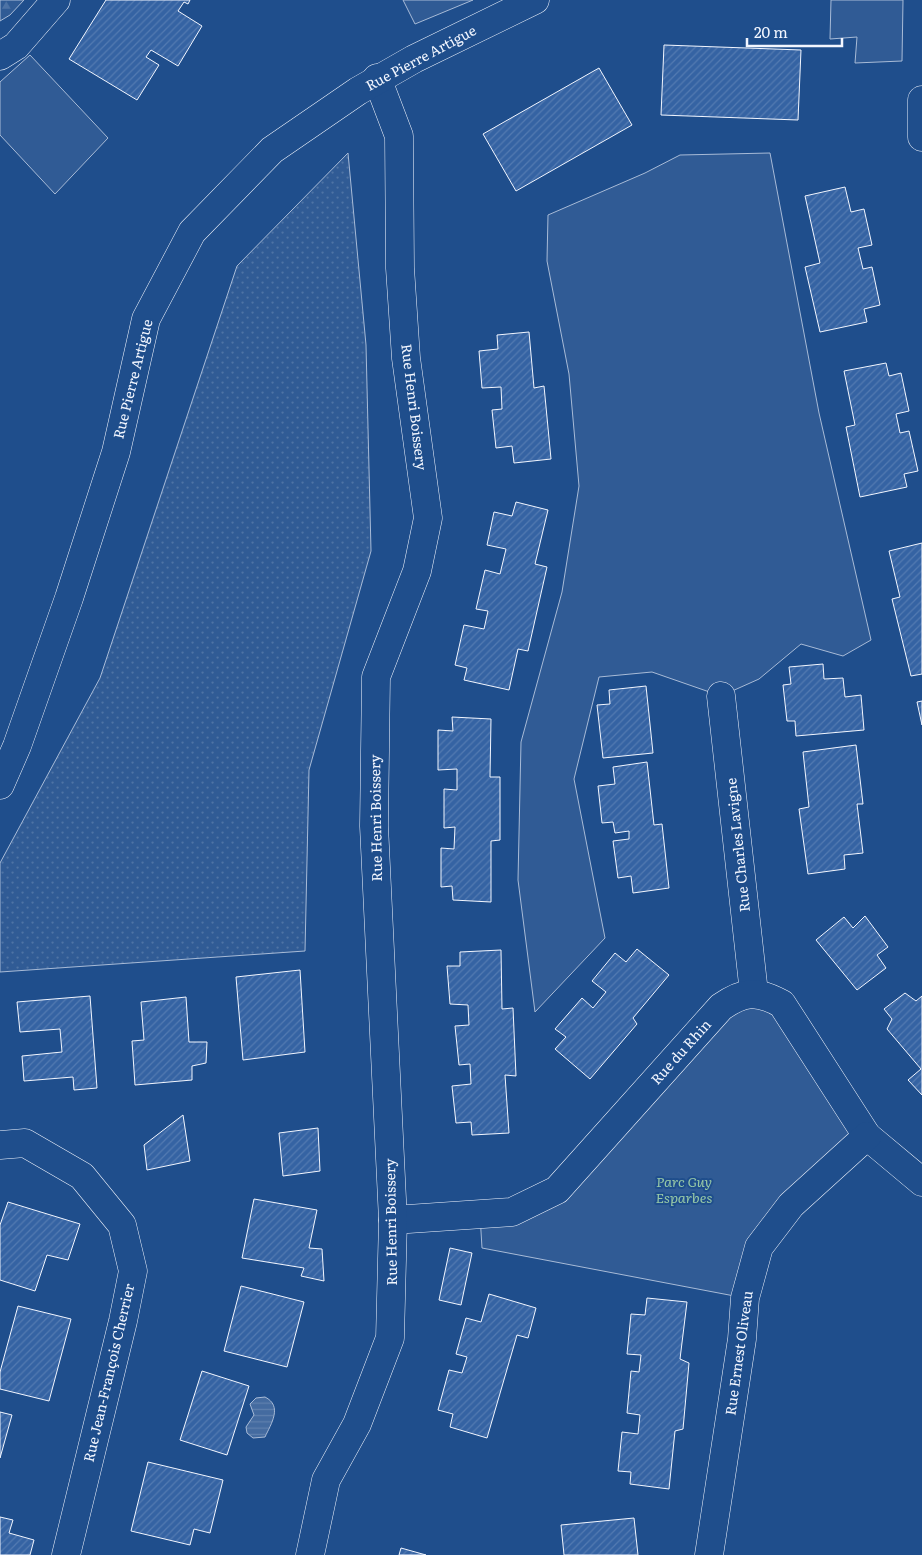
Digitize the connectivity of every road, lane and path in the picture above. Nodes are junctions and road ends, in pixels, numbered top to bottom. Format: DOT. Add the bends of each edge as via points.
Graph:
graph roads {
  1 [pos="56,0"];
  2 [pos="535,0"];
  3 [pos="0,56"];
  4 [pos="377,78"];
  5 [pos="922,100"];
  6 [pos="922,137"];
  7 [pos="721,696"];
  8 [pos="0,785"];
  9 [pos="754,993"];
  10 [pos="868,1136"];
  11 [pos="0,1145"];
  12 [pos="922,1182"];
  13 [pos="393,1220"];
  14 [pos="66,1555"];
  15 [pos="310,1555"];
  16 [pos="709,1555"];
  1 -- 3 [label="street" via="16,46"];
  2 -- 4 [label="street, Rue Pierre Artigue"];
  4 -- 8 [label="street, Rue Pierre Artigue" via="272,150 192,232 146,319 116,452 69,598"];
  4 -- 13 [label="street, Rue Henri Boissery" via="398,136 400,268 406,358 428,518 417,571 376,677 374,826"];
  5 -- 6 [label="street"];
  7 -- 9 [label="street, Rue Charles Lavigne"];
  9 -- 10 [label="street" via="782,1004"];
  9 -- 13 [label="street, Rue du Rhin" via="736,997 721,1007 557,1190 512,1212"];
  10 -- 12 [label="street"];
  10 -- 16 [label="street, Rue Ernest Oliveau" via="791,1206 759,1247 745,1298 742,1339"];
  11 -- 14 [label="street, Rue Jean-François Cherrier" via="25,1143 82,1176 122,1225 133,1271"];
  13 -- 15 [label="street, Rue Henri Boissery" via="390,1338 357,1424 326,1480"];
}
